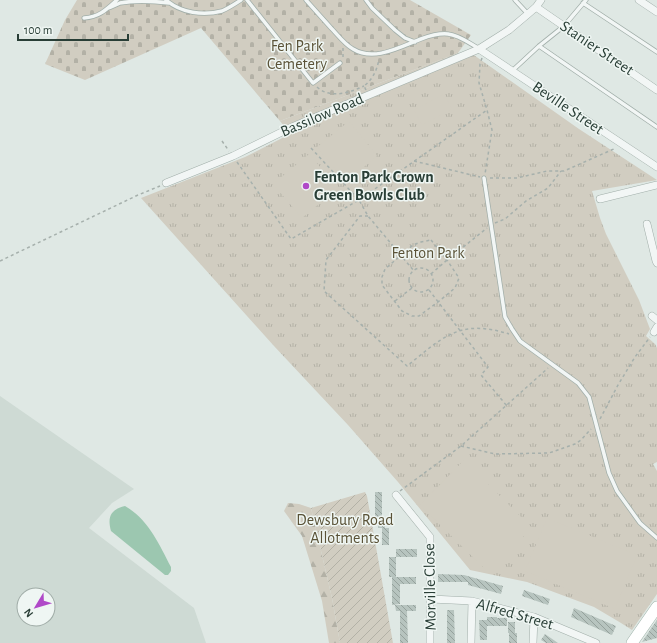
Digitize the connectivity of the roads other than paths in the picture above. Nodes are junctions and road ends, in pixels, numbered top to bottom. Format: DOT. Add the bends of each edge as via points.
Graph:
graph roads {
  1 [pos="117,0"];
  2 [pos="166,0"];
  3 [pos="241,0"];
  4 [pos="247,0"];
  5 [pos="306,0"];
  6 [pos="366,0"];
  7 [pos="516,0"];
  8 [pos="541,0"];
  9 [pos="639,0"];
  10 [pos="585,2"];
  11 [pos="170,4"];
  12 [pos="536,7"];
  13 [pos="108,8"];
  14 [pos="657,12"];
  15 [pos="528,14"];
  16 [pos="84,18"];
  17 [pos="564,26"];
  18 [pos="415,42"];
  19 [pos="539,46"];
  20 [pos="482,51"];
  21 [pos="657,52"];
  22 [pos="340,62"];
  23 [pos="512,71"];
  24 [pos="657,90"];
  25 [pos="657,127"];
  26 [pos="657,167"];
  27 [pos="484,178"];
  28 [pos="166,183"];
  29 [pos="657,185"];
  30 [pos="600,199"];
  31 [pos="647,224"];
  32 [pos="657,263"];
  33 [pos="396,494"];
  34 [pos="657,538"];
  35 [pos="431,599"];
  36 [pos="472,601"];
  37 [pos="657,607"];
  38 [pos="534,617"];
  39 [pos="430,643"];
  40 [pos="471,643"];
  41 [pos="533,643"];
  42 [pos="596,643"];
  43 [pos="632,643"];
  1 -- 13 [label="lane"];
  2 -- 11 [label="lane"];
  3 -- 11 [label="lane" via="223,10 210,13 196,13"];
  4 -- 22 [label="lane" via="314,83"];
  5 -- 18 [label="lane" via="345,44 354,50 381,54"];
  6 -- 18 [label="lane" via="395,30"];
  7 -- 15 [label="lane"];
  8 -- 12 [label="street, Bassilow Road"];
  9 -- 14 [label="street"];
  10 -- 17 [label="lane"];
  10 -- 21 [label="lane"];
  11 -- 13 [label="lane" via="142,0 120,3"];
  12 -- 15 [label="street, Bassilow Road"];
  12 -- 17 [label="street, Stanier Street"];
  13 -- 16 [label="lane" via="93,17"];
  15 -- 20 [label="street, Bassilow Road"];
  17 -- 19 [label="lane"];
  17 -- 24 [label="street, Stanier Street"];
  18 -- 20 [label="lane" via="438,34 447,34 457,36"];
  19 -- 23 [label="lane"];
  19 -- 25 [label="lane"];
  20 -- 23 [label="street, Beville Street"];
  20 -- 28 [label="street, Bassilow Road" via="368,95 292,127 233,156"];
  23 -- 26 [label="street, Beville Street"];
  27 -- 34 [label="lane" via="505,317 520,340 578,383 589,397 609,473 617,491 640,523"];
  29 -- 30 [label="street"];
  31 -- 32 [label="street"];
  33 -- 35 [label="street, Morville Close" via="430,537"];
  35 -- 36 [label="street, Alfred Street"];
  35 -- 39 [label="street, Morville Close"];
  36 -- 38 [label="street, Alfred Street"];
  36 -- 40 [label="street"];
  37 -- 43 [label="main road"];
  38 -- 41 [label="street"];
  38 -- 42 [label="street, Alfred Street"];
}
